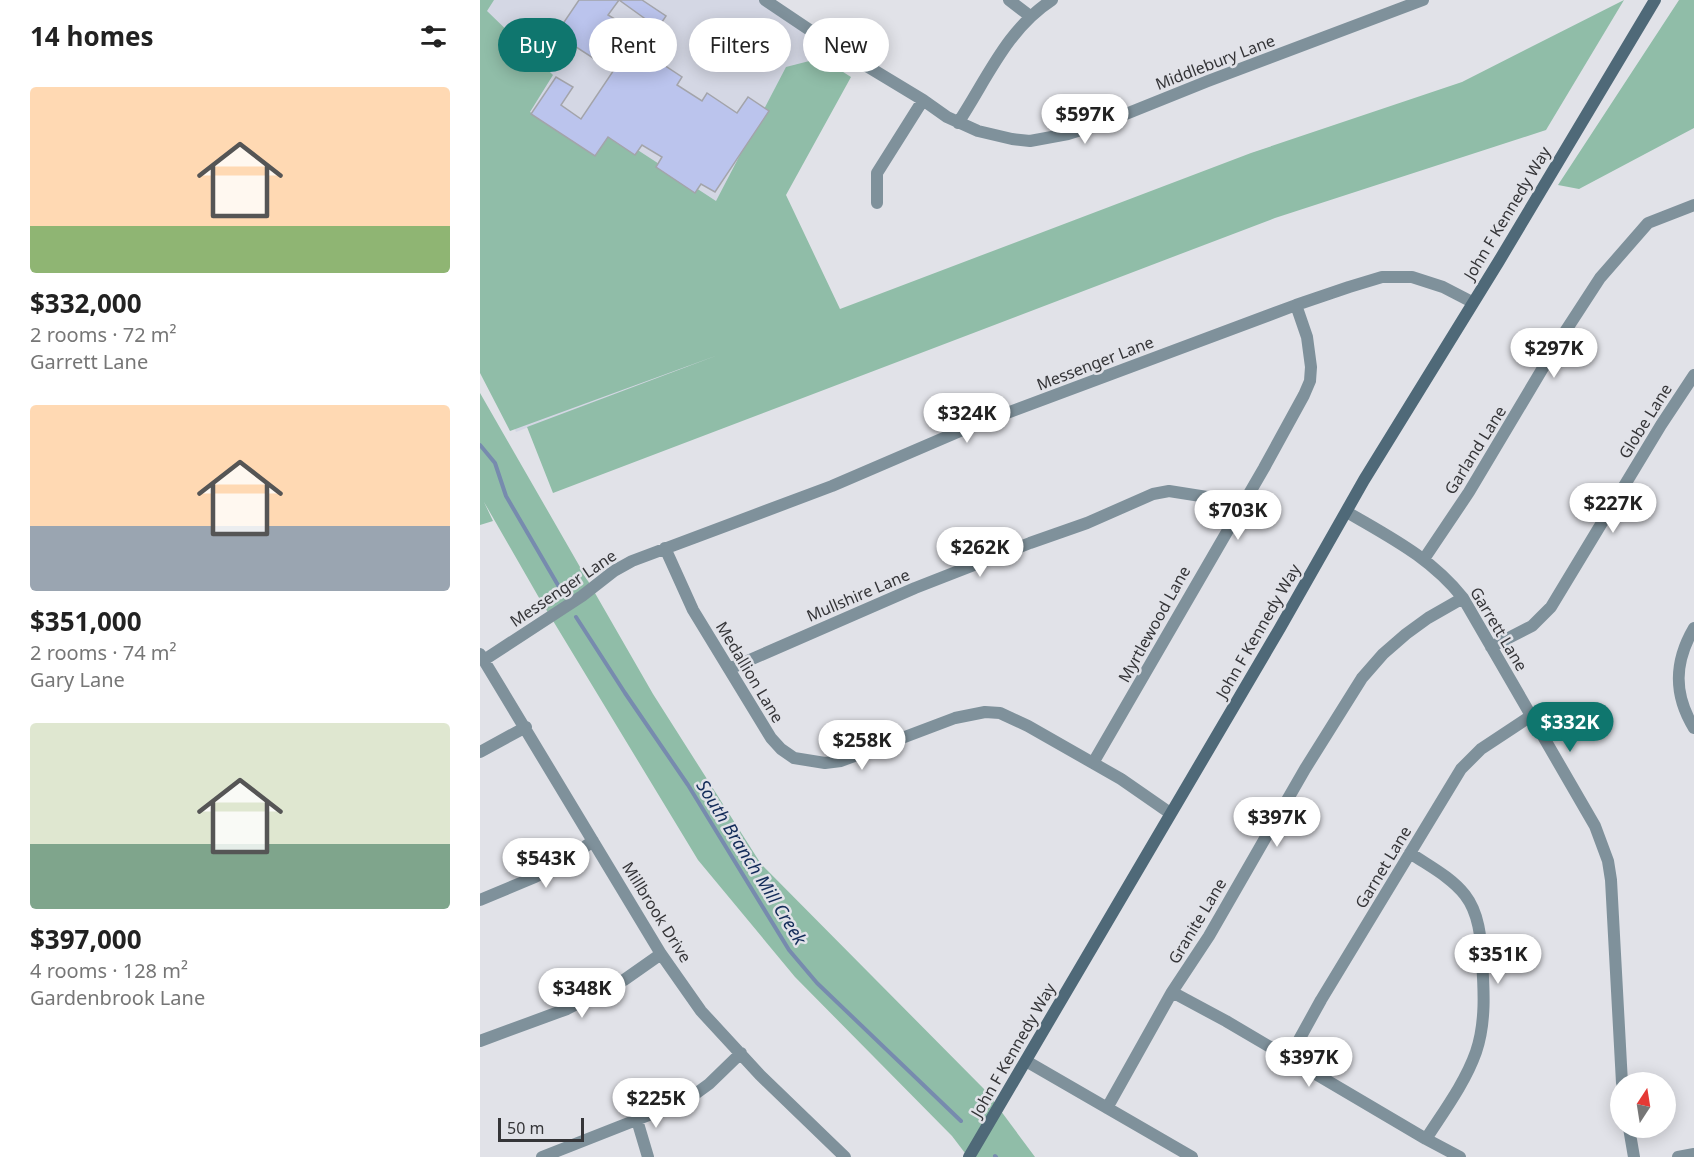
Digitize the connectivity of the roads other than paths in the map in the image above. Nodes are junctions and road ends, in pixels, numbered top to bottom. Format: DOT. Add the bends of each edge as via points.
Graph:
graph roads {
  1 [pos="765,0"];
  2 [pos="1009,0"];
  3 [pos="1052,0"];
  4 [pos="1423,0"];
  5 [pos="1655,0"];
  6 [pos="1030,16"];
  7 [pos="923,100"];
  8 [pos="958,123"];
  9 [pos="877,203"];
  10 [pos="1694,205"];
  11 [pos="1472,302"];
  12 [pos="1296,305"];
  13 [pos="1694,375"];
  14 [pos="1347,512"];
  15 [pos="1237,513"];
  16 [pos="665,548"];
  17 [pos="1424,558"];
  18 [pos="1463,598"];
  19 [pos="1694,628"];
  20 [pos="1491,647"];
  21 [pos="482,657"];
  22 [pos="729,669"];
  23 [pos="1531,716"];
  24 [pos="526,727"];
  25 [pos="1694,728"];
  26 [pos="480,752"];
  27 [pos="1093,763"];
  28 [pos="1170,813"];
  29 [pos="593,841"];
  30 [pos="1410,853"];
  31 [pos="480,900"];
  32 [pos="662,954"];
  33 [pos="1172,993"];
  34 [pos="480,1041"];
  35 [pos="741,1053"];
  36 [pos="1289,1058"];
  37 [pos="1026,1061"];
  38 [pos="1622,1072"];
  39 [pos="1107,1108"];
  40 [pos="638,1120"];
  41 [pos="1631,1138"];
  42 [pos="1426,1139"];
  43 [pos="1694,1154"];
  44 [pos="542,1157"];
  45 [pos="648,1157"];
  46 [pos="845,1157"];
  47 [pos="969,1157"];
  48 [pos="1192,1157"];
  49 [pos="1460,1157"];
  50 [pos="1634,1157"];
  51 [pos="1678,1157"];
  1 -- 7 [label="street, Middlebury Lane"];
  2 -- 6 [label="street"];
  3 -- 6 [label="street"];
  4 -- 8 [label="street, Middlebury Lane" via="1068,134 1030,141"];
  5 -- 11 [label="street, John F Kennedy Way"];
  6 -- 8 [label="street" via="1006,45"];
  7 -- 8 [label="street, Middlebury Lane"];
  7 -- 9 [label="street" via="877,173"];
  10 -- 17 [label="street, Garland Lane" via="1648,223 1600,278"];
  11 -- 12 [label="street, Messenger Lane" via="1425,279 1398,276 1382,277"];
  11 -- 14 [label="street, John F Kennedy Way"];
  12 -- 15 [label="street, Myrtlewood Lane" via="1307,337 1310,381"];
  12 -- 16 [label="street, Messenger Lane" via="967,428 832,486"];
  13 -- 20 [label="street, Globe Lane" via="1555,601 1532,626"];
  14 -- 17 [label="street, Garrett Lane"];
  14 -- 28 [label="street, John F Kennedy Way"];
  15 -- 22 [label="street, Mullshire Lane" via="1207,497 1168,491 1153,494 915,588"];
  15 -- 27 [label="street, Myrtlewood Lane"];
  16 -- 21 [label="street, Messenger Lane" via="614,571 582,596"];
  16 -- 22 [label="street, Medallion Lane" via="693,610"];
  17 -- 18 [label="street, Garrett Lane"];
  18 -- 20 [label="street, Garrett Lane"];
  18 -- 33 [label="street, Granite Lane" via="1406,634 1362,678"];
  19 -- 25 [label="street" via="1678,669 1680,698"];
  20 -- 23 [label="street, Garrett Lane"];
  21 -- 24 [label="street, Millbrook Drive"];
  22 -- 27 [label="street, Medallion Lane" via="771,738 794,758 809,762 842,761 955,718 985,712 1014,718"];
  23 -- 30 [label="street, Garnet Lane" via="1481,749 1461,769"];
  23 -- 38 [label="street, Garrett Lane" via="1586,808 1608,861"];
  24 -- 26 [label="street"];
  24 -- 29 [label="street, Millbrook Drive"];
  27 -- 28 [label="street, Medallion Lane"];
  28 -- 37 [label="street, John F Kennedy Way"];
  29 -- 31 [label="street" via="535,878"];
  29 -- 32 [label="street, Millbrook Drive"];
  30 -- 36 [label="street, Garnet Lane"];
  30 -- 42 [label="street" via="1447,877 1466,896 1477,921 1482,951 1483,1012 1476,1051 1464,1079"];
  32 -- 34 [label="street" via="624,980 567,1009"];
  32 -- 35 [label="street, Millbrook Drive" via="701,1011"];
  33 -- 36 [label="street"];
  33 -- 39 [label="street, Granite Lane"];
  35 -- 40 [label="street" via="687,1100"];
  35 -- 46 [label="street, Millbrook Drive"];
  36 -- 42 [label="street"];
  37 -- 39 [label="street"];
  37 -- 47 [label="street, John F Kennedy Way"];
  39 -- 48 [label="street"];
  40 -- 44 [label="street"];
  40 -- 45 [label="street"];
  41 -- 50 [label="street"];
  42 -- 49 [label="street"];
  43 -- 51 [label="street"];
}
